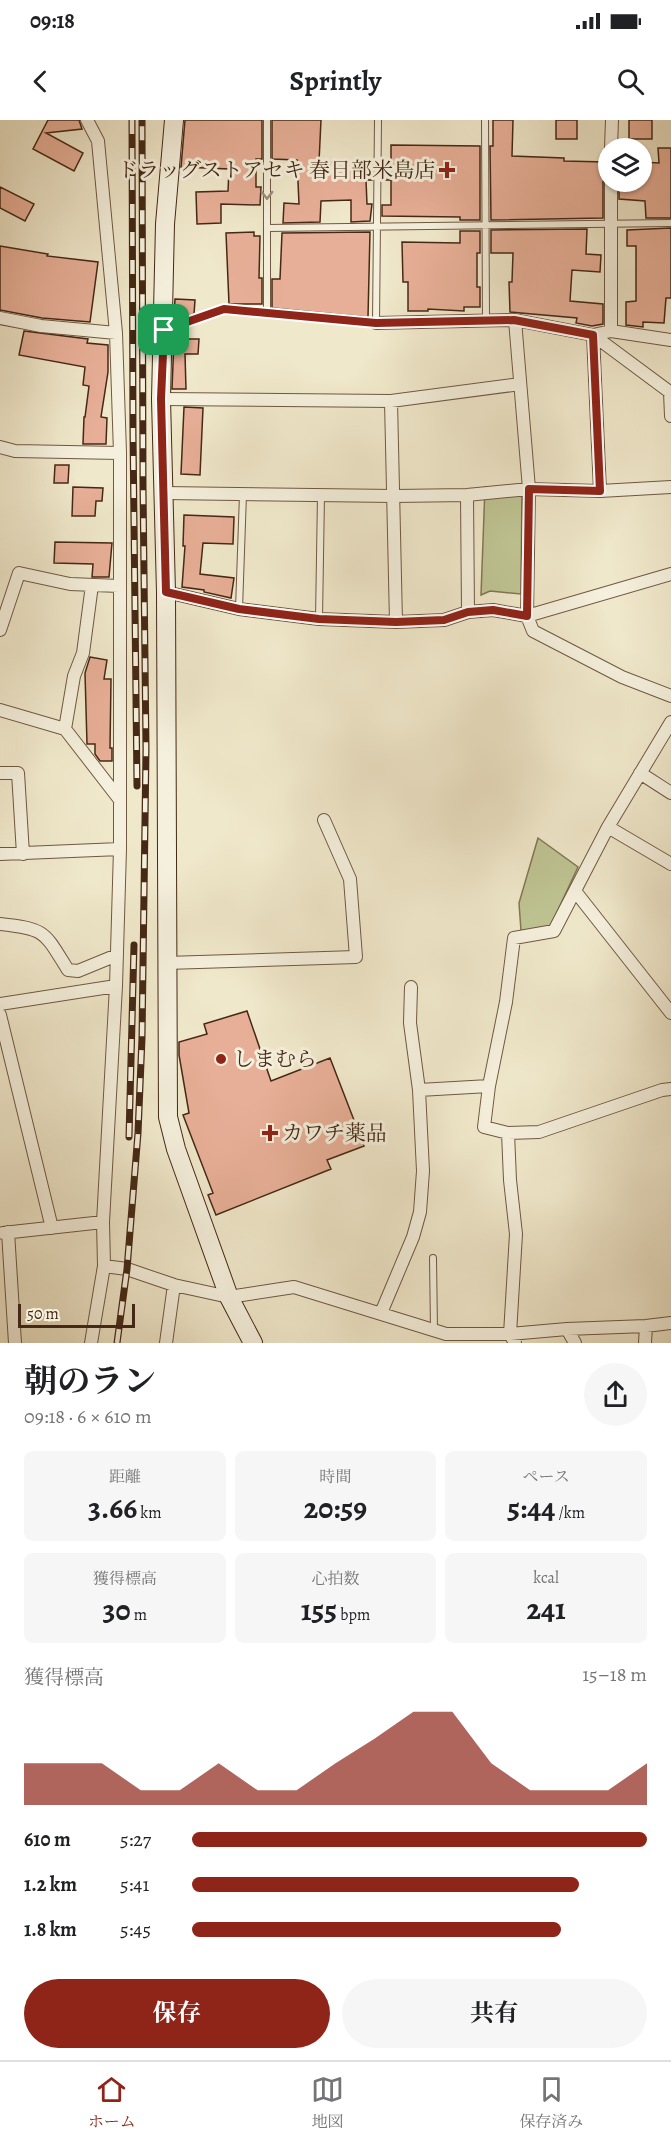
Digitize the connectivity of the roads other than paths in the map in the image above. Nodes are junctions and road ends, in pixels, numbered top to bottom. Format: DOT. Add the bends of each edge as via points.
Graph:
graph roads {
  1 [pos="87,120"];
  2 [pos="174,120"];
  3 [pos="267,120"];
  4 [pos="378,120"];
  5 [pos="485,120"];
  6 [pos="612,120"];
  7 [pos="611,138"];
  8 [pos="611,192"];
  9 [pos="671,223"];
  10 [pos="484,224"];
  11 [pos="610,224"];
  12 [pos="377,226"];
  13 [pos="267,228"];
  14 [pos="267,313"];
  15 [pos="0,318"];
  16 [pos="514,320"];
  17 [pos="486,321"];
  18 [pos="376,323"];
  19 [pos="164,330"];
  20 [pos="612,331"];
  21 [pos="116,333"];
  22 [pos="593,335"];
  23 [pos="671,340"];
  24 [pos="520,384"];
  25 [pos="670,393"];
  26 [pos="161,399"];
  27 [pos="391,401"];
  28 [pos="671,416"];
  29 [pos="0,447"];
  30 [pos="120,453"];
  31 [pos="671,487"];
  32 [pos="529,489"];
  33 [pos="600,491"];
  34 [pos="164,493"];
  35 [pos="243,494"];
  36 [pos="321,495"];
  37 [pos="467,495"];
  38 [pos="394,496"];
  39 [pos="671,574"];
  40 [pos="92,585"];
  41 [pos="119,586"];
  42 [pos="166,592"];
  43 [pos="239,609"];
  44 [pos="468,612"];
  45 [pos="527,616"];
  46 [pos="319,619"];
  47 [pos="396,622"];
  48 [pos="0,630"];
  49 [pos="671,696"];
  50 [pos="0,710"];
  51 [pos="671,722"];
  52 [pos="65,729"];
  53 [pos="0,773"];
  54 [pos="640,773"];
  55 [pos="671,793"];
  56 [pos="120,800"];
  57 [pos="324,820"];
  58 [pos="608,827"];
  59 [pos="120,849"];
  60 [pos="0,854"];
  61 [pos="23,854"];
  62 [pos="671,864"];
  63 [pos="574,891"];
  64 [pos="0,924"];
  65 [pos="117,955"];
  66 [pos="166,963"];
  67 [pos="116,986"];
  68 [pos="411,987"];
  69 [pos="0,1004"];
  70 [pos="671,1013"];
  71 [pos="0,1015"];
  72 [pos="489,1086"];
  73 [pos="671,1089"];
  74 [pos="419,1090"];
  75 [pos="508,1133"];
  76 [pos="103,1222"];
  77 [pos="52,1228"];
  78 [pos="4,1233"];
  79 [pos="433,1258"];
  80 [pos="104,1266"];
  81 [pos="174,1284"];
  82 [pos="229,1297"];
  83 [pos="381,1313"];
  84 [pos="671,1323"];
  85 [pos="646,1326"];
  86 [pos="567,1329"];
  87 [pos="441,1336"];
  88 [pos="513,1339"];
  89 [pos="15,1343"];
  90 [pos="92,1343"];
  91 [pos="166,1343"];
  92 [pos="253,1343"];
  93 [pos="575,1343"];
  94 [pos="645,1343"];
  1 -- 21 [label="street" via="98,141"];
  2 -- 19 [label="street" via="165,224"];
  3 -- 13 [label="lane, one-way"];
  4 -- 12 [label="lane"];
  5 -- 10 [label="lane"];
  6 -- 7 [label="street"];
  8 -- 11 [label="street"];
  9 -- 11 [label="lane"];
  10 -- 11 [label="lane"];
  10 -- 12 [label="lane"];
  10 -- 17 [label="lane"];
  11 -- 20 [label="street"];
  12 -- 13 [label="lane"];
  12 -- 18 [label="lane"];
  13 -- 14 [label="lane"];
  14 -- 18 [label="lane"];
  14 -- 19 [label="lane" via="224,309"];
  15 -- 21 [label="street"];
  16 -- 17 [label="street"];
  16 -- 22 [label="street"];
  16 -- 24 [label="street"];
  17 -- 18 [label="street"];
  19 -- 26 [label="street"];
  20 -- 22 [label="street"];
  20 -- 23 [label="street"];
  21 -- 30 [label="street"];
  22 -- 25 [label="street"];
  22 -- 33 [label="street"];
  24 -- 27 [label="street"];
  24 -- 32 [label="street"];
  25 -- 28 [label="street"];
  26 -- 27 [label="street"];
  26 -- 34 [label="street"];
  27 -- 38 [label="street"];
  29 -- 30 [label="street" via="15,451"];
  30 -- 41 [label="street"];
  31 -- 33 [label="street"];
  32 -- 33 [label="street"];
  32 -- 37 [label="street"];
  32 -- 45 [label="street"];
  34 -- 35 [label="street"];
  34 -- 42 [label="street"];
  35 -- 36 [label="street"];
  35 -- 43 [label="lane"];
  36 -- 38 [label="street"];
  36 -- 46 [label="lane"];
  37 -- 38 [label="street"];
  37 -- 44 [label="street"];
  38 -- 47 [label="street"];
  39 -- 45 [label="street"];
  40 -- 41 [label="street"];
  40 -- 48 [label="street" via="19,573"];
  40 -- 52 [label="street" via="83,653 74,676"];
  41 -- 56 [label="street"];
  42 -- 43 [label="street"];
  42 -- 66 [label="street"];
  43 -- 46 [label="street"];
  44 -- 45 [label="street" via="493,610"];
  44 -- 47 [label="street" via="444,620"];
  45 -- 49 [label="street" via="533,631 622,677"];
  46 -- 47 [label="street"];
  50 -- 52 [label="street"];
  51 -- 54 [label="street"];
  52 -- 56 [label="street"];
  53 -- 61 [label="street" via="18,773"];
  54 -- 55 [label="street"];
  54 -- 58 [label="street"];
  56 -- 59 [label="street"];
  57 -- 66 [label="street" via="350,879 356,957"];
  58 -- 62 [label="street"];
  58 -- 63 [label="street"];
  59 -- 61 [label="street"];
  59 -- 65 [label="street"];
  60 -- 61 [label="street"];
  63 -- 70 [label="street"];
  63 -- 72 [label="street" via="554,931 514,938"];
  64 -- 65 [label="street" via="34,928 47,936 68,970"];
  65 -- 67 [label="street"];
  66 -- 82 [label="street" via="168,1117"];
  67 -- 69 [label="street"];
  67 -- 76 [label="street"];
  68 -- 74 [label="street" via="410,1023"];
  71 -- 77 [label="street"];
  72 -- 74 [label="street"];
  72 -- 75 [label="street" via="484,1127"];
  73 -- 75 [label="street" via="539,1132"];
  74 -- 83 [label="street" via="423,1171 420,1212"];
  75 -- 88 [label="street" via="516,1234"];
  76 -- 77 [label="street"];
  76 -- 80 [label="street"];
  77 -- 78 [label="street"];
  78 -- 89 [label="street"];
  79 -- 87 [label="lane"];
  80 -- 81 [label="street"];
  80 -- 90 [label="street"];
  81 -- 82 [label="street"];
  81 -- 91 [label="street"];
  82 -- 83 [label="street" via="294,1287"];
  82 -- 92 [label="street"];
  83 -- 87 [label="street"];
  84 -- 85 [label="street"];
  85 -- 86 [label="street"];
  85 -- 94 [label="street"];
  86 -- 88 [label="street"];
  86 -- 93 [label="street"];
  87 -- 88 [label="street"];
}
